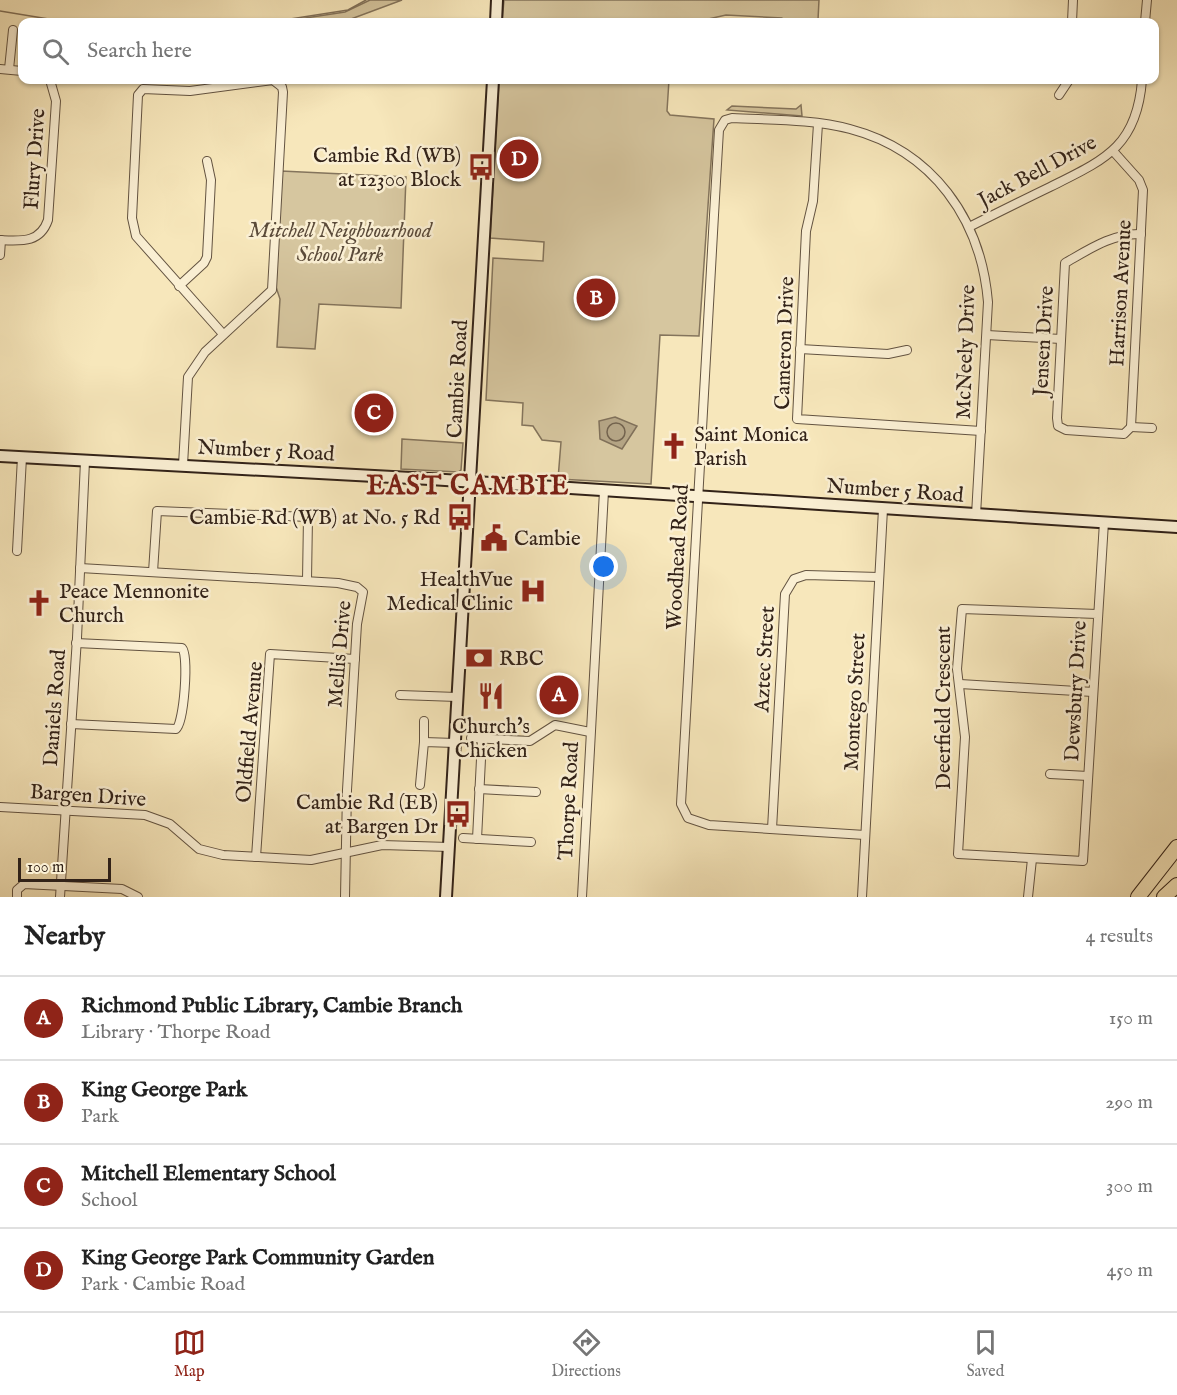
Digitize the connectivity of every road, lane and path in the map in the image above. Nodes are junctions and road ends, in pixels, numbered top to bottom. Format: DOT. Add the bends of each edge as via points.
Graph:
graph roads {
  1 [pos="497,0"];
  2 [pos="1073,0"];
  3 [pos="1147,0"];
  4 [pos="496,18"];
  5 [pos="1072,18"];
  6 [pos="1145,18"];
  7 [pos="13,30"];
  8 [pos="0,69"];
  9 [pos="9,69"];
  10 [pos="18,70"];
  11 [pos="53,84"];
  12 [pos="236,84"];
  13 [pos="279,84"];
  14 [pos="493,84"];
  15 [pos="1065,84"];
  16 [pos="1141,84"];
  17 [pos="1059,94"];
  18 [pos="725,120"];
  19 [pos="818,124"];
  20 [pos="1113,152"];
  21 [pos="207,161"];
  22 [pos="971,226"];
  23 [pos="1141,234"];
  24 [pos="0,240"];
  25 [pos="0,255"];
  26 [pos="179,285"];
  27 [pos="223,334"];
  28 [pos="987,335"];
  29 [pos="1061,339"];
  30 [pos="800,349"];
  31 [pos="907,350"];
  32 [pos="1131,427"];
  33 [pos="1152,428"];
  34 [pos="981,431"];
  35 [pos="0,456"];
  36 [pos="22,457"];
  37 [pos="85,460"];
  38 [pos="183,465"];
  39 [pos="471,482"];
  40 [pos="604,491"];
  41 [pos="698,496"];
  42 [pos="883,509"];
  43 [pos="976,514"];
  44 [pos="1104,522"];
  45 [pos="1177,527"];
  46 [pos="17,551"];
  47 [pos="80,568"];
  48 [pos="153,573"];
  49 [pos="879,577"];
  50 [pos="307,580"];
  51 [pos="1097,614"];
  52 [pos="76,643"];
  53 [pos="355,659"];
  54 [pos="960,684"];
  55 [pos="1093,692"];
  56 [pos="400,695"];
  57 [pos="457,697"];
  58 [pos="424,721"];
  59 [pos="71,724"];
  60 [pos="590,732"];
  61 [pos="471,738"];
  62 [pos="482,739"];
  63 [pos="424,742"];
  64 [pos="454,743"];
  65 [pos="1050,774"];
  66 [pos="1088,776"];
  67 [pos="420,785"];
  68 [pos="478,789"];
  69 [pos="536,792"];
  70 [pos="0,807"];
  71 [pos="66,810"];
  72 [pos="772,829"];
  73 [pos="865,835"];
  74 [pos="463,838"];
  75 [pos="477,839"];
  76 [pos="531,842"];
  77 [pos="449,846"];
  78 [pos="1177,847"];
  79 [pos="345,853"];
  80 [pos="256,857"];
  81 [pos="1032,859"];
  82 [pos="1083,861"];
  83 [pos="60,885"];
  84 [pos="1177,885"];
  85 [pos="129,894"];
  86 [pos="17,897"];
  87 [pos="60,897"];
  88 [pos="138,897"];
  89 [pos="345,897"];
  90 [pos="446,897"];
  91 [pos="582,897"];
  92 [pos="862,897"];
  93 [pos="1028,897"];
  94 [pos="1138,897"];
  95 [pos="1164,897"];
  1 -- 4 [label="main road"];
  2 -- 5 [label="street"];
  3 -- 6 [label="street"];
  7 -- 9 [label="street"];
  8 -- 9 [label="street"];
  9 -- 10 [label="street"];
  11 -- 24 [label="street, Flury Drive" via="56,100 48,220 42,235"];
  12 -- 26 [label="street" via="190,91 139,91 132,218 142,252"];
  13 -- 27 [label="street" via="283,92 272,290"];
  14 -- 39 [label="main road, Cambie Road"];
  15 -- 17 [label="street"];
  16 -- 20 [label="street, Jack Bell Drive" via="1136,117"];
  18 -- 19 [label="street, McNeely Drive"];
  18 -- 41 [label="street, Woodhead Road" via="719,130"];
  19 -- 22 [label="street, McNeely Drive" via="850,129 904,152 938,180"];
  19 -- 30 [label="street, Cameron Drive" via="813,201 806,231"];
  20 -- 22 [label="street, Jack Bell Drive" via="1101,162"];
  20 -- 23 [label="street, Harrison Avenue" via="1139,180 1143,190"];
  21 -- 26 [label="street" via="211,180 207,257"];
  22 -- 28 [label="street, McNeely Drive" via="986,278"];
  23 -- 29 [label="street, Jensen Drive" via="1102,243 1065,263"];
  23 -- 32 [label="street, Harrison Avenue"];
  24 -- 25 [label="street"];
  26 -- 27 [label="street"];
  27 -- 38 [label="street" via="188,377"];
  28 -- 29 [label="street"];
  28 -- 34 [label="street, McNeely Drive"];
  29 -- 32 [label="street, Jensen Drive" via="1058,426 1124,435"];
  30 -- 31 [label="street" via="888,354"];
  30 -- 34 [label="street, Cameron Drive" via="796,419"];
  32 -- 33 [label="street"];
  34 -- 43 [label="street, McNeely Drive"];
  35 -- 36 [label="main road, Number 5 Road"];
  36 -- 37 [label="main road, Number 5 Road"];
  36 -- 46 [label="street"];
  37 -- 38 [label="main road, Number 5 Road"];
  37 -- 47 [label="street, Daniels Road"];
  38 -- 39 [label="main road, Number 5 Road"];
  39 -- 40 [label="main road, Number 5 Road"];
  39 -- 57 [label="main road, Cambie Road"];
  40 -- 41 [label="main road, Number 5 Road"];
  40 -- 60 [label="street, Thorpe Road"];
  41 -- 42 [label="main road, Number 5 Road"];
  41 -- 72 [label="street, Woodhead Road" via="681,804 694,822"];
  42 -- 43 [label="main road, Number 5 Road"];
  42 -- 49 [label="street, Montego Street"];
  43 -- 44 [label="main road, Number 5 Road"];
  44 -- 45 [label="main road, Number 5 Road"];
  44 -- 51 [label="street, Dewsbury Drive"];
  47 -- 48 [label="street, Mellis Drive"];
  47 -- 52 [label="street, Daniels Road"];
  48 -- 50 [label="street, Mellis Drive"];
  48 -- 50 [label="street" via="156,511 308,517"];
  49 -- 72 [label="street, Aztec Street" via="806,575 794,579 785,594"];
  49 -- 73 [label="street, Montego Street"];
  50 -- 53 [label="street, Mellis Drive" via="347,585 363,592"];
  51 -- 54 [label="street, Deerfield Crescent" via="962,609 957,669"];
  51 -- 55 [label="street, Dewsbury Drive"];
  52 -- 59 [label="street, Daniels Road"];
  52 -- 59 [label="street" via="182,648 182,720 176,729"];
  53 -- 79 [label="street, Mellis Drive"];
  53 -- 80 [label="street, Oldfield Avenue" via="270,654"];
  54 -- 55 [label="street"];
  54 -- 81 [label="street, Deerfield Crescent" via="965,737 958,854"];
  55 -- 66 [label="street, Dewsbury Drive"];
  56 -- 57 [label="street"];
  57 -- 64 [label="main road, Cambie Road"];
  58 -- 63 [label="street"];
  59 -- 71 [label="street, Daniels Road"];
  60 -- 62 [label="street" via="555,725 530,741"];
  60 -- 91 [label="street, Thorpe Road"];
  61 -- 62 [label="street"];
  62 -- 68 [label="street"];
  63 -- 64 [label="street"];
  63 -- 67 [label="street"];
  64 -- 77 [label="main road, Cambie Road"];
  65 -- 66 [label="street"];
  66 -- 82 [label="street, Dewsbury Drive"];
  68 -- 69 [label="street"];
  68 -- 75 [label="street"];
  70 -- 71 [label="street, Bargen Drive"];
  71 -- 80 [label="street, Bargen Drive" via="145,814 170,824 209,854"];
  71 -- 83 [label="street, Daniels Road"];
  72 -- 73 [label="street, Woodhead Road"];
  73 -- 92 [label="street, Montego Street"];
  74 -- 75 [label="street"];
  75 -- 76 [label="street"];
  77 -- 79 [label="street, Bargen Drive" via="393,844"];
  77 -- 90 [label="main road, Cambie Road"];
  78 -- 94 [label="highway"];
  79 -- 80 [label="street, Bargen Drive" via="311,860"];
  79 -- 89 [label="street, Mellis Drive"];
  81 -- 82 [label="street, Deerfield Crescent"];
  81 -- 93 [label="street"];
  83 -- 85 [label="street"];
  83 -- 86 [label="street" via="24,884 17,890"];
  83 -- 87 [label="street, Daniels Road"];
  84 -- 95 [label="highway"];
  85 -- 88 [label="street"];
}
